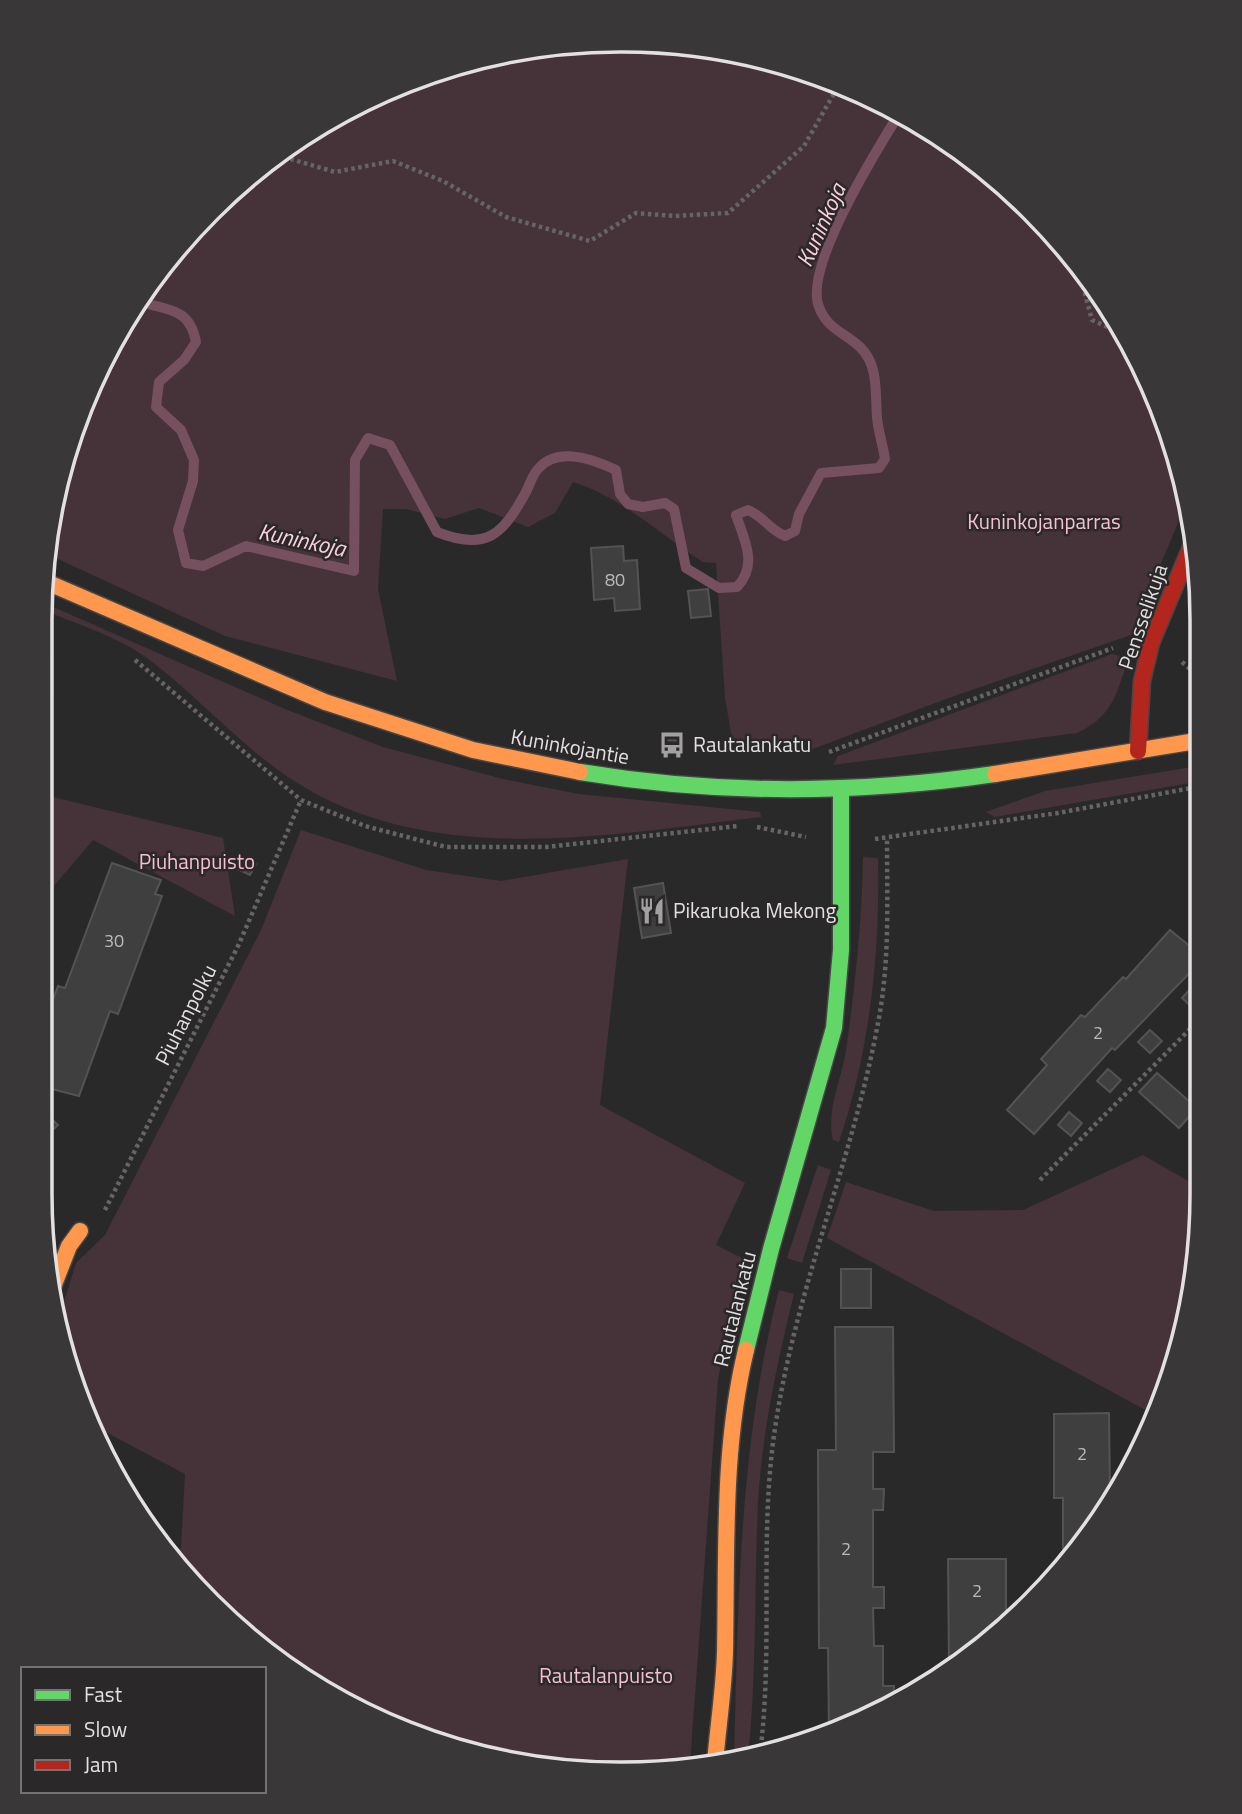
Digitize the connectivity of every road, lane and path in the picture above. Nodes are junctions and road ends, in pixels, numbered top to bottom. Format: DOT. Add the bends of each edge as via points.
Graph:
graph roads {
  1 [pos="834,94"];
  2 [pos="289,159"];
  3 [pos="1084,292"];
  4 [pos="1107,327"];
  5 [pos="1186,559"];
  6 [pos="54,585"];
  7 [pos="1151,643"];
  8 [pos="127,657"];
  9 [pos="1190,742"];
  10 [pos="1138,751"];
  11 [pos="821,755"];
  12 [pos="841,788"];
  13 [pos="1190,788"];
  14 [pos="301,800"];
  15 [pos="793,837"];
  16 [pos="1190,1029"];
  17 [pos="1040,1180"];
  18 [pos="80,1231"];
  19 [pos="58,1274"];
  20 [pos="760,1744"];
  21 [pos="716,1754"];
  1 -- 2 [label="path" via="804,146 728,213 636,213 590,242 506,217 443,181 393,161 335,172"];
  3 -- 4 [label="path" via="1092,320"];
  5 -- 7 [label="street, Pensselikuja"];
  6 -- 12 [label="street, Kuninkojantie" via="362,715 509,759 650,781"];
  7 -- 10 [label="street, Pensselikuja" via="1139,702"];
  7 -- 11 [label="path" via="1115,648"];
  8 -- 14 [label="path" via="140,663"];
  9 -- 10 [label="street, Kuninkojantie"];
  10 -- 12 [label="street, Kuninkojantie" via="918,783"];
  12 -- 21 [label="street, Rautalankatu" via="841,950 834,1028 751,1327 733,1422 725,1518 725,1655"];
  13 -- 20 [label="path" via="887,839 888,941 878,1023 843,1165 806,1284 775,1423"];
  14 -- 15 [label="path" via="365,826 446,847 546,847 744,825"];
  14 -- 18 [label="path, Piuhanpolku" via="239,944 107,1208 94,1224"];
  16 -- 17 [label="path"];
  18 -- 19 [label="street"];
}
